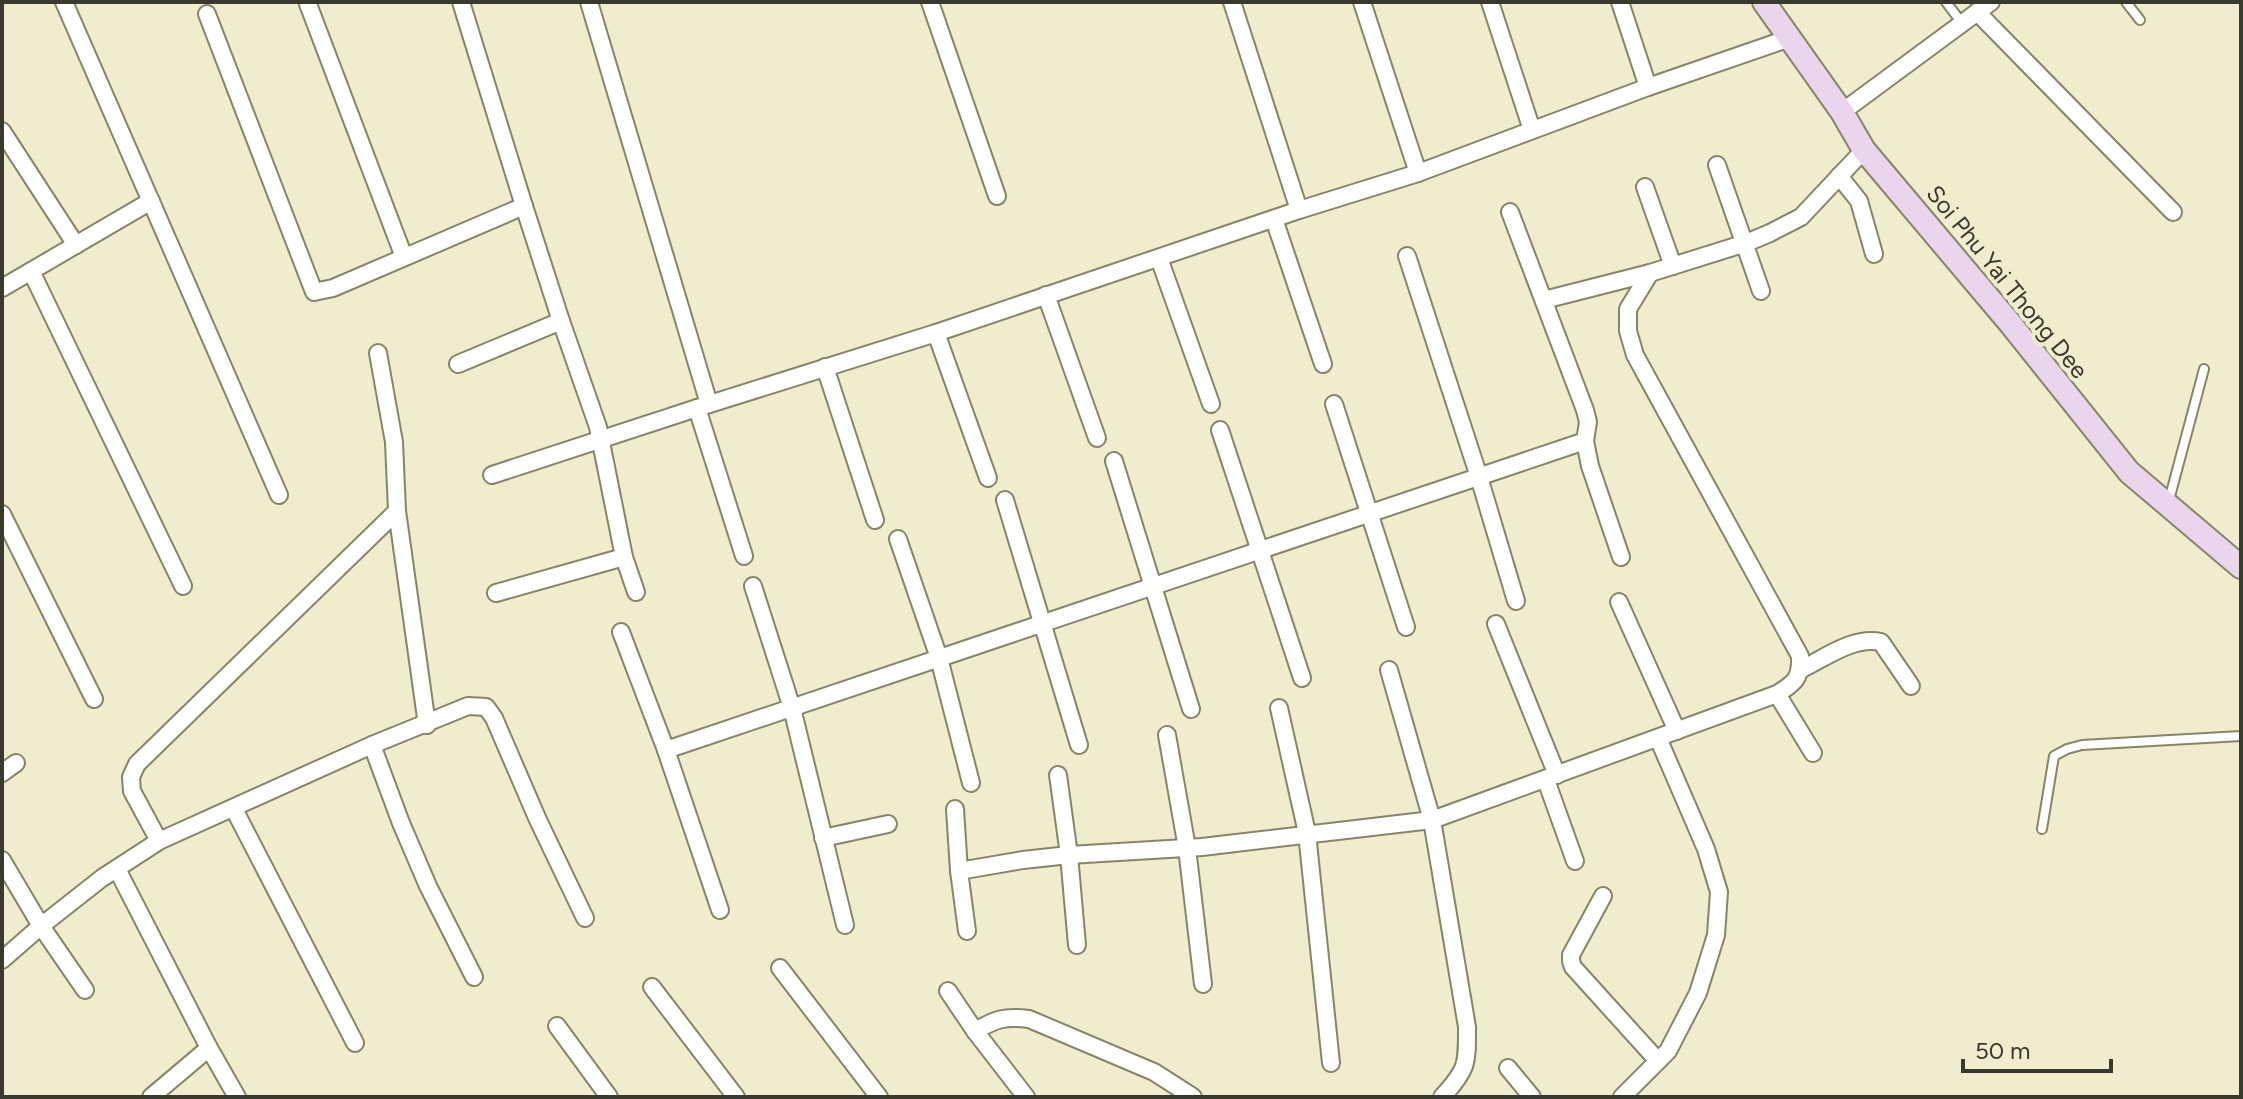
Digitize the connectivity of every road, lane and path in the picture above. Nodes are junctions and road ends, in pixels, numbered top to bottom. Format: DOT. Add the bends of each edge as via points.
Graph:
graph roads {
  1 [pos="64,2"];
  2 [pos="461,2"];
  3 [pos="589,2"];
  4 [pos="930,2"];
  5 [pos="1232,2"];
  6 [pos="1362,2"];
  7 [pos="1490,2"];
  8 [pos="1620,2"];
  9 [pos="1764,2"];
  10 [pos="1946,2"];
  11 [pos="1991,2"];
  12 [pos="2126,2"];
  13 [pos="308,4"];
  14 [pos="1977,12"];
  15 [pos="207,14"];
  16 [pos="2140,20"];
  17 [pos="1962,23"];
  18 [pos="1790,38"];
  19 [pos="1648,87"];
  20 [pos="1842,112"];
  21 [pos="1532,130"];
  22 [pos="2,131"];
  23 [pos="1864,150"];
  24 [pos="1717,165"];
  25 [pos="1418,173"];
  26 [pos="1839,176"];
  27 [pos="1645,187"];
  28 [pos="997,196"];
  29 [pos="151,201"];
  30 [pos="524,206"];
  31 [pos="1299,210"];
  32 [pos="1510,212"];
  33 [pos="2173,212"];
  34 [pos="1274,219"];
  35 [pos="1746,243"];
  36 [pos="76,245"];
  37 [pos="1874,254"];
  38 [pos="1407,256"];
  39 [pos="404,257"];
  40 [pos="1159,258"];
  41 [pos="1673,266"];
  42 [pos="31,271"];
  43 [pos="1650,273"];
  44 [pos="2,288"];
  45 [pos="1761,291"];
  46 [pos="1046,295"];
  47 [pos="1544,300"];
  48 [pos="561,321"];
  49 [pos="936,333"];
  50 [pos="378,353"];
  51 [pos="458,364"];
  52 [pos="1323,364"];
  53 [pos="825,367"];
  54 [pos="2204,369"];
  55 [pos="1211,404"];
  56 [pos="1334,404"];
  57 [pos="703,406"];
  58 [pos="1220,430"];
  59 [pos="1097,438"];
  60 [pos="600,440"];
  61 [pos="1585,441"];
  62 [pos="1114,461"];
  63 [pos="492,475"];
  64 [pos="1479,477"];
  65 [pos="988,478"];
  66 [pos="279,495"];
  67 [pos="1005,500"];
  68 [pos="2168,505"];
  69 [pos="397,511"];
  70 [pos="2,514"];
  71 [pos="1369,514"];
  72 [pos="875,520"];
  73 [pos="898,539"];
  74 [pos="1260,550"];
  75 [pos="744,556"];
  76 [pos="624,557"];
  77 [pos="1621,557"];
  78 [pos="2241,567"];
  79 [pos="183,586"];
  80 [pos="753,586"];
  81 [pos="1153,586"];
  82 [pos="636,592"];
  83 [pos="496,593"];
  84 [pos="1516,601"];
  85 [pos="1619,602"];
  86 [pos="1043,623"];
  87 [pos="1496,624"];
  88 [pos="1406,627"];
  89 [pos="621,632"];
  90 [pos="939,658"];
  91 [pos="1389,670"];
  92 [pos="1800,670"];
  93 [pos="1302,678"];
  94 [pos="1911,686"];
  95 [pos="1777,694"];
  96 [pos="94,699"];
  97 [pos="792,708"];
  98 [pos="1279,708"];
  99 [pos="1191,709"];
  100 [pos="427,725"];
  101 [pos="1677,731"];
  102 [pos="1167,735"];
  103 [pos="2241,736"];
  104 [pos="1658,738"];
  105 [pos="372,745"];
  106 [pos="1079,745"];
  107 [pos="666,750"];
  108 [pos="1813,753"];
  109 [pos="16,763"];
  110 [pos="2,773"];
  111 [pos="1058,775"];
  112 [pos="1552,777"];
  113 [pos="971,783"];
  114 [pos="234,809"];
  115 [pos="955,809"];
  116 [pos="1432,820"];
  117 [pos="888,824"];
  118 [pos="2042,829"];
  119 [pos="1307,833"];
  120 [pos="823,838"];
  121 [pos="159,841"];
  122 [pos="1187,848"];
  123 [pos="1069,855"];
  124 [pos="2,860"];
  125 [pos="1575,861"];
  126 [pos="117,869"];
  127 [pos="959,871"];
  128 [pos="1603,896"];
  129 [pos="720,910"];
  130 [pos="585,918"];
  131 [pos="845,925"];
  132 [pos="41,926"];
  133 [pos="967,931"];
  134 [pos="1077,945"];
  135 [pos="2,960"];
  136 [pos="780,968"];
  137 [pos="474,977"];
  138 [pos="1203,984"];
  139 [pos="652,987"];
  140 [pos="85,990"];
  141 [pos="948,991"];
  142 [pos="557,1026"];
  143 [pos="975,1031"];
  144 [pos="355,1043"];
  145 [pos="209,1048"];
  146 [pos="1658,1061"];
  147 [pos="1331,1063"];
  148 [pos="1508,1068"];
  149 [pos="151,1097"];
  150 [pos="237,1097"];
  151 [pos="609,1097"];
  152 [pos="736,1097"];
  153 [pos="879,1097"];
  154 [pos="1026,1097"];
  155 [pos="1193,1097"];
  156 [pos="1442,1097"];
  157 [pos="1532,1097"];
  158 [pos="1622,1097"];
  1 -- 29 [label="street"];
  2 -- 30 [label="street"];
  3 -- 57 [label="street"];
  4 -- 28 [label="street"];
  5 -- 31 [label="street"];
  6 -- 25 [label="street"];
  7 -- 21 [label="street"];
  8 -- 19 [label="street"];
  9 -- 18 [label="street, Soi Phu Yai Thong Dee"];
  10 -- 17 [label="lane"];
  11 -- 14 [label="street"];
  12 -- 16 [label="lane"];
  13 -- 39 [label="street"];
  14 -- 17 [label="street"];
  14 -- 33 [label="street"];
  15 -- 39 [label="street" via="314,292"];
  17 -- 20 [label="street"];
  18 -- 19 [label="street"];
  18 -- 20 [label="street, Soi Phu Yai Thong Dee"];
  19 -- 21 [label="street"];
  20 -- 23 [label="street, Soi Phu Yai Thong Dee"];
  21 -- 25 [label="street"];
  22 -- 36 [label="street"];
  23 -- 26 [label="street"];
  23 -- 68 [label="street, Soi Phu Yai Thong Dee" via="2129,472"];
  24 -- 35 [label="street"];
  25 -- 31 [label="street"];
  26 -- 35 [label="street" via="1801,217"];
  26 -- 37 [label="street" via="1859,201"];
  27 -- 41 [label="street"];
  29 -- 36 [label="street"];
  29 -- 66 [label="street"];
  30 -- 39 [label="street"];
  30 -- 48 [label="street"];
  31 -- 34 [label="street"];
  32 -- 47 [label="street"];
  34 -- 40 [label="street"];
  34 -- 52 [label="street"];
  35 -- 41 [label="street"];
  35 -- 45 [label="street"];
  36 -- 42 [label="street"];
  38 -- 64 [label="street"];
  40 -- 46 [label="street"];
  40 -- 55 [label="street"];
  41 -- 43 [label="street"];
  42 -- 44 [label="street"];
  42 -- 79 [label="street"];
  43 -- 47 [label="street"];
  43 -- 92 [label="street" via="1628,309 1635,355 1800,656"];
  46 -- 49 [label="street"];
  46 -- 59 [label="street"];
  47 -- 61 [label="street" via="1585,410"];
  48 -- 51 [label="street"];
  48 -- 60 [label="street"];
  49 -- 53 [label="street"];
  49 -- 65 [label="street"];
  50 -- 69 [label="street" via="394,442"];
  53 -- 57 [label="street"];
  53 -- 72 [label="street"];
  54 -- 68 [label="lane"];
  56 -- 71 [label="street"];
  57 -- 60 [label="street"];
  57 -- 75 [label="street"];
  58 -- 74 [label="street"];
  60 -- 63 [label="street"];
  60 -- 76 [label="street"];
  61 -- 64 [label="street"];
  61 -- 77 [label="street"];
  62 -- 81 [label="street"];
  64 -- 71 [label="street"];
  64 -- 84 [label="street"];
  67 -- 86 [label="street"];
  68 -- 78 [label="street, Soi Phu Yai Thong Dee"];
  69 -- 100 [label="street"];
  69 -- 121 [label="street" via="137,764 132,791"];
  70 -- 96 [label="street"];
  71 -- 74 [label="street"];
  71 -- 88 [label="street"];
  73 -- 90 [label="street"];
  74 -- 81 [label="street"];
  74 -- 93 [label="street"];
  76 -- 82 [label="street"];
  76 -- 83 [label="street"];
  80 -- 97 [label="street"];
  81 -- 86 [label="street"];
  81 -- 99 [label="street"];
  85 -- 101 [label="street"];
  86 -- 90 [label="street"];
  86 -- 106 [label="street"];
  87 -- 112 [label="street"];
  89 -- 107 [label="street"];
  90 -- 97 [label="street"];
  90 -- 113 [label="street"];
  91 -- 116 [label="street"];
  92 -- 94 [label="street" via="1869,639 1881,642"];
  92 -- 95 [label="street" via="1792,685"];
  95 -- 101 [label="street"];
  95 -- 108 [label="street"];
  97 -- 107 [label="street"];
  97 -- 120 [label="street"];
  98 -- 119 [label="street"];
  100 -- 105 [label="street"];
  100 -- 130 [label="street" via="468,706 486,707"];
  101 -- 104 [label="street"];
  102 -- 122 [label="street"];
  103 -- 118 [label="lane" via="2067,749 2054,756"];
  104 -- 112 [label="street"];
  104 -- 146 [label="street" via="1719,892 1716,935 1698,993"];
  105 -- 114 [label="street"];
  105 -- 137 [label="street" via="428,886"];
  107 -- 129 [label="street"];
  109 -- 110 [label="street"];
  111 -- 123 [label="street"];
  112 -- 116 [label="street"];
  112 -- 125 [label="street"];
  114 -- 121 [label="street"];
  114 -- 144 [label="street"];
  115 -- 127 [label="street"];
  116 -- 119 [label="street"];
  116 -- 156 [label="street" via="1467,1027 1467,1061"];
  117 -- 120 [label="street"];
  119 -- 122 [label="street"];
  119 -- 147 [label="street"];
  120 -- 131 [label="street"];
  121 -- 126 [label="street"];
  122 -- 123 [label="street"];
  122 -- 138 [label="street"];
  123 -- 127 [label="street"];
  123 -- 134 [label="street"];
  124 -- 132 [label="street"];
  126 -- 132 [label="street"];
  126 -- 145 [label="street"];
  127 -- 133 [label="street"];
  128 -- 146 [label="street" via="1571,955 1573,967"];
  132 -- 135 [label="street"];
  132 -- 140 [label="street"];
  136 -- 153 [label="street"];
  139 -- 152 [label="street"];
  141 -- 143 [label="street"];
  142 -- 151 [label="street"];
  143 -- 154 [label="street"];
  143 -- 155 [label="street" via="995,1019 1029,1019 1154,1072"];
  145 -- 149 [label="street"];
  145 -- 150 [label="street"];
  146 -- 158 [label="street"];
  148 -- 157 [label="street"];
}
